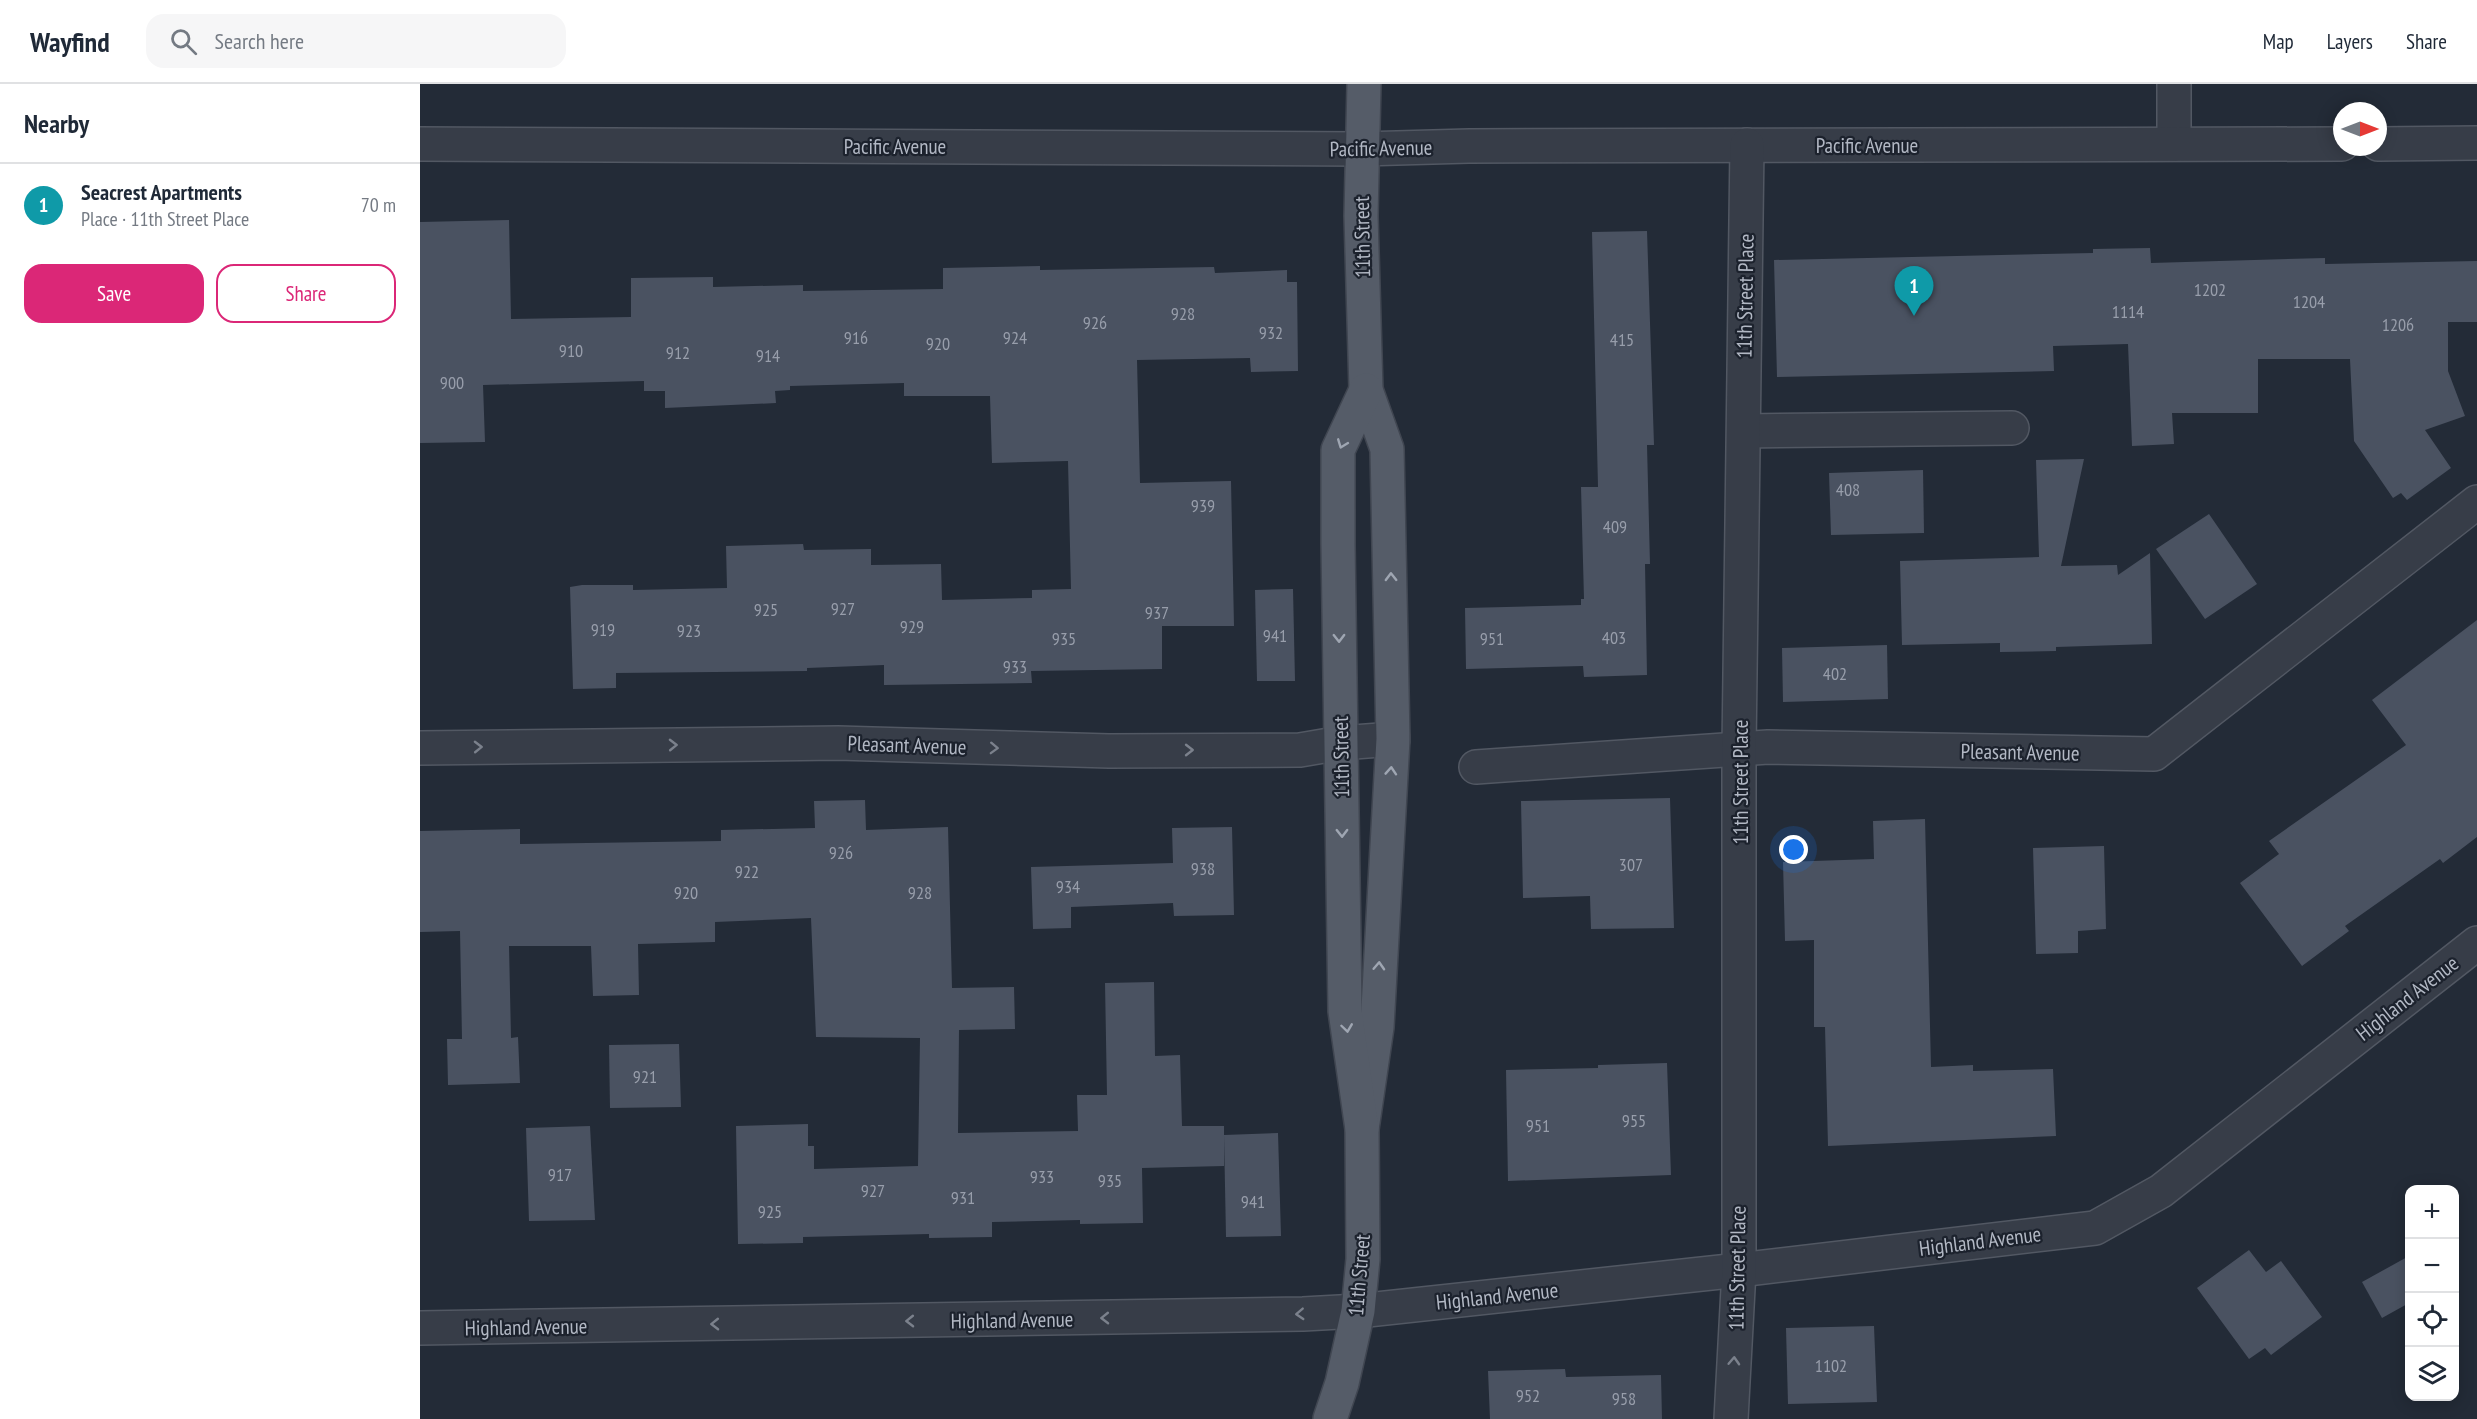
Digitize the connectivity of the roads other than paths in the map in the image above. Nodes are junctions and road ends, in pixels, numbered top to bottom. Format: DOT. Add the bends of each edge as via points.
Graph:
graph roads {
  1 [pos="1364,84"];
  2 [pos="2174,84"];
  3 [pos="2477,143"];
  4 [pos="420,144"];
  5 [pos="2174,144"];
  6 [pos="2333,144"];
  7 [pos="2387,144"];
  8 [pos="1747,146"];
  9 [pos="1361,149"];
  10 [pos="1366,390"];
  11 [pos="2012,428"];
  12 [pos="1743,431"];
  13 [pos="2477,502"];
  14 [pos="1393,740"];
  15 [pos="1341,743"];
  16 [pos="420,748"];
  17 [pos="1739,749"];
  18 [pos="1476,766"];
  19 [pos="2477,944"];
  20 [pos="1362,1129"];
  21 [pos="1738,1270"];
  22 [pos="1358,1311"];
  23 [pos="420,1328"];
  24 [pos="1330,1419"];
  25 [pos="1731,1419"];
  1 -- 9 [label="main road, 11th Street"];
  2 -- 5 [label="street"];
  3 -- 7 [label="street"];
  4 -- 9 [label="street, Pacific Avenue"];
  5 -- 6 [label="street, Pacific Avenue"];
  5 -- 8 [label="street, Pacific Avenue"];
  8 -- 9 [label="street, Pacific Avenue"];
  8 -- 12 [label="street, 11th Street Place"];
  9 -- 10 [label="main road, 11th Street"];
  14 -- 10 [label="main road, 11th Street, one-way" via="1388,449"];
  10 -- 15 [label="main road, 11th Street, one-way" via="1338,450"];
  11 -- 12 [label="street"];
  12 -- 17 [label="street, 11th Street Place"];
  13 -- 17 [label="street, Pleasant Avenue" via="2154,754"];
  14 -- 15 [label="street, Pleasant Avenue"];
  20 -- 14 [label="main road, 11th Street, one-way" via="1377,1027"];
  16 -- 15 [label="street, Pleasant Avenue, one-way" via="838,743 1109,751 1300,750"];
  15 -- 20 [label="main road, 11th Street, one-way" via="1345,1011"];
  17 -- 18 [label="street, Pleasant Avenue"];
  17 -- 21 [label="street, 11th Street Place"];
  19 -- 21 [label="street, Highland Avenue" via="2161,1191 2096,1228"];
  20 -- 22 [label="main road, 11th Street" via="1363,1259"];
  21 -- 22 [label="street, Highland Avenue"];
  25 -- 21 [label="street, 11th Street Place, one-way"];
  22 -- 23 [label="street, Highland Avenue, one-way" via="1267,1316"];
  22 -- 24 [label="main road, 11th Street"];
}
